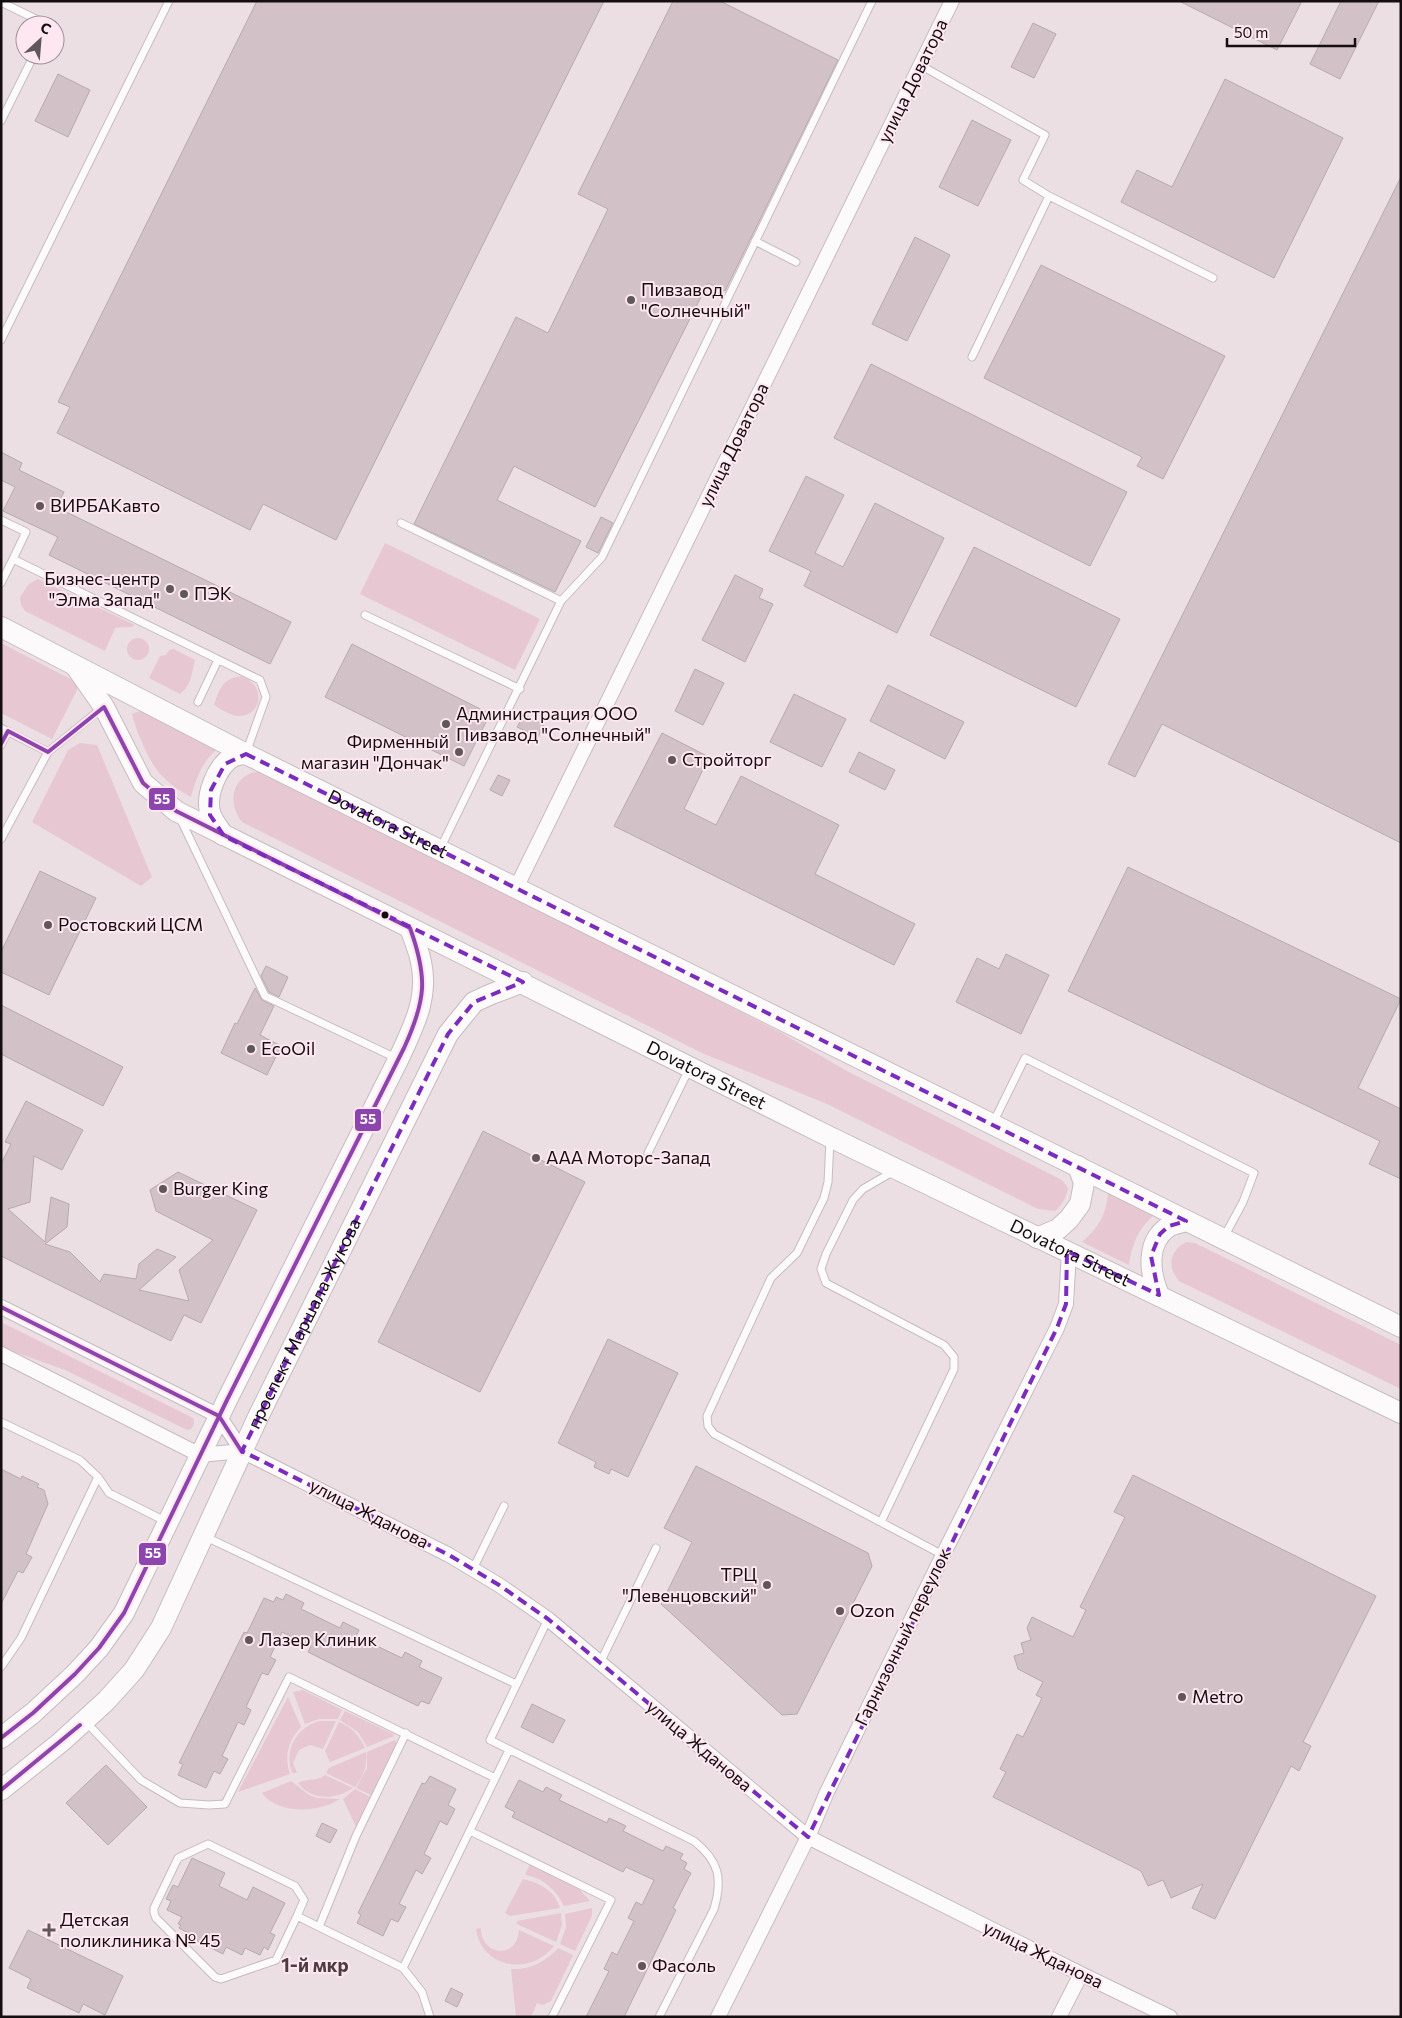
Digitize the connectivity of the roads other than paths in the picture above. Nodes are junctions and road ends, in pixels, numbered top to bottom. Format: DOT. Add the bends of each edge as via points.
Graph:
graph roads {
  1 [pos="169,1"];
  2 [pos="872,1"];
  3 [pos="952,1"];
  4 [pos="1,2"];
  5 [pos="28,15"];
  6 [pos="29,65"];
  7 [pos="920,65"];
  8 [pos="1,121"];
  9 [pos="1049,196"];
  10 [pos="755,241"];
  11 [pos="796,262"];
  12 [pos="1213,278"];
  13 [pos="1,340"];
  14 [pos="972,357"];
  15 [pos="1,520"];
  16 [pos="401,523"];
  17 [pos="13,559"];
  18 [pos="1,583"];
  19 [pos="561,601"];
  20 [pos="364,615"];
  21 [pos="1,627"];
  22 [pos="218,660"];
  23 [pos="75,665"];
  24 [pos="520,689"];
  25 [pos="198,702"];
  26 [pos="104,707"];
  27 [pos="5,729"];
  28 [pos="1,745"];
  29 [pos="48,752"];
  30 [pos="246,754"];
  31 [pos="176,811"];
  32 [pos="224,836"];
  33 [pos="1,839"];
  34 [pos="440,850"];
  35 [pos="516,888"];
  36 [pos="410,928"];
  37 [pos="522,982"];
  38 [pos="398,1060"];
  39 [pos="690,1066"];
  40 [pos="992,1124"];
  41 [pos="830,1137"];
  42 [pos="648,1153"];
  43 [pos="1078,1166"];
  44 [pos="896,1169"];
  45 [pos="1186,1221"];
  46 [pos="1037,1238"];
  47 [pos="1223,1239"];
  48 [pos="1068,1252"];
  49 [pos="1159,1295"];
  50 [pos="1,1307"];
  51 [pos="1401,1327"];
  52 [pos="1,1354"];
  53 [pos="1401,1413"];
  54 [pos="219,1416"];
  55 [pos="1,1422"];
  56 [pos="242,1451"];
  57 [pos="200,1455"];
  58 [pos="98,1477"];
  59 [pos="504,1506"];
  60 [pos="167,1522"];
  61 [pos="881,1522"];
  62 [pos="203,1536"];
  63 [pos="656,1548"];
  64 [pos="943,1555"];
  65 [pos="473,1569"];
  66 [pos="548,1619"];
  67 [pos="600,1663"];
  68 [pos="1,1667"];
  69 [pos="516,1684"];
  70 [pos="84,1721"];
  71 [pos="406,1733"];
  72 [pos="1,1738"];
  73 [pos="509,1750"];
  74 [pos="495,1778"];
  75 [pos="1,1790"];
  76 [pos="470,1832"];
  77 [pos="808,1838"];
  78 [pos="297,1916"];
  79 [pos="318,1927"];
  80 [pos="403,1968"];
  81 [pos="1080,1974"];
  82 [pos="430,2017"];
  83 [pos="552,2017"];
  84 [pos="659,2017"];
  85 [pos="718,2017"];
  86 [pos="1059,2017"];
  87 [pos="1170,2017"];
  1 -- 13 [label="lane"];
  2 -- 10 [label="lane"];
  3 -- 7 [label="street, улица Доватора"];
  4 -- 5 [label="lane"];
  6 -- 8 [label="lane"];
  7 -- 9 [label="lane" via="1045,135 1023,180"];
  7 -- 35 [label="street, улица Доватора"];
  9 -- 12 [label="lane"];
  9 -- 14 [label="lane"];
  10 -- 11 [label="lane"];
  10 -- 19 [label="lane" via="602,557"];
  15 -- 17 [label="lane" via="26,532"];
  16 -- 19 [label="lane"];
  17 -- 18 [label="lane"];
  17 -- 22 [label="lane"];
  19 -- 24 [label="lane"];
  20 -- 24 [label="lane"];
  21 -- 23 [label="street, Dovatora Street"];
  22 -- 25 [label="lane"];
  22 -- 30 [label="lane" via="260,680 266,697"];
  23 -- 26 [label="street, Dovatora Street"];
  23 -- 30 [label="street, Dovatora Street"];
  24 -- 34 [label="lane"];
  26 -- 29 [label="lane"];
  26 -- 31 [label="street, Dovatora Street" via="143,783"];
  27 -- 28 [label="lane"];
  27 -- 29 [label="lane"];
  29 -- 33 [label="lane"];
  30 -- 32 [label="street" via="235,756 225,764 211,790 210,814"];
  30 -- 34 [label="street, Dovatora Street"];
  31 -- 32 [label="street, Dovatora Street"];
  31 -- 38 [label="lane" via="265,996"];
  32 -- 36 [label="street, Dovatora Street"];
  34 -- 35 [label="street, Dovatora Street"];
  35 -- 40 [label="street, Dovatora Street"];
  36 -- 37 [label="street, Dovatora Street"];
  36 -- 38 [label="street, проспект Маршала Жукова" via="421,962 423,986 418,1016"];
  37 -- 39 [label="street, Dovatora Street"];
  37 -- 56 [label="street, проспект Маршала Жукова" via="474,1002 448,1034"];
  38 -- 54 [label="street, проспект Маршала Жукова"];
  39 -- 41 [label="street, Dovatora Street"];
  39 -- 42 [label="lane"];
  40 -- 43 [label="street, Dovatora Street"];
  40 -- 47 [label="lane" via="1025,1058 1254,1173"];
  41 -- 44 [label="street, Dovatora Street"];
  41 -- 61 [label="lane" via="824,1198 797,1253 771,1278 708,1416 708,1426 714,1434"];
  43 -- 45 [label="street, Dovatora Street"];
  43 -- 46 [label="street" via="1084,1183 1080,1204 1058,1229"];
  44 -- 46 [label="street, Dovatora Street"];
  44 -- 61 [label="lane" via="863,1189 853,1200 821,1269 826,1283 944,1346 954,1357 954,1369"];
  45 -- 47 [label="street, Dovatora Street"];
  45 -- 49 [label="street" via="1169,1226 1160,1234 1153,1250 1151,1268"];
  46 -- 48 [label="street, Dovatora Street"];
  47 -- 51 [label="street, Dovatora Street"];
  48 -- 49 [label="street, Dovatora Street"];
  48 -- 64 [label="street, Гарнизонный переулок" via="1066,1304 1060,1320"];
  49 -- 53 [label="street, Dovatora Street"];
  50 -- 54 [label="street"];
  52 -- 57 [label="street"];
  54 -- 56 [label="street"];
  54 -- 57 [label="street, проспект Маршала Жукова"];
  55 -- 58 [label="lane" via="80,1460"];
  56 -- 57 [label="street"];
  56 -- 62 [label="street, проспект Маршала Жукова"];
  56 -- 65 [label="street, улица Жданова"];
  57 -- 60 [label="street, проспект Маршала Жукова"];
  58 -- 60 [label="lane" via="109,1493"];
  58 -- 68 [label="lane" via="22,1638"];
  59 -- 65 [label="lane"];
  60 -- 72 [label="street, проспект Маршала Жукова" via="124,1612 99,1648 68,1681"];
  61 -- 64 [label="lane"];
  62 -- 69 [label="lane"];
  62 -- 70 [label="street, проспект Маршала Жукова" via="161,1628 134,1670"];
  63 -- 67 [label="lane"];
  64 -- 77 [label="street, Гарнизонный переулок"];
  65 -- 66 [label="street, улица Жданова"];
  66 -- 67 [label="street, улица Жданова"];
  66 -- 69 [label="lane"];
  67 -- 77 [label="street, улица Жданова"];
  69 -- 73 [label="lane" via="490,1740"];
  70 -- 71 [label="lane" via="141,1780 180,1803 209,1805 225,1804 289,1677"];
  70 -- 75 [label="street, проспект Маршала Жукова"];
  71 -- 74 [label="lane"];
  71 -- 79 [label="lane" via="356,1836"];
  73 -- 74 [label="lane"];
  73 -- 84 [label="lane" via="694,1841 709,1853 718,1874 714,1909"];
  74 -- 76 [label="lane"];
  76 -- 80 [label="lane"];
  76 -- 83 [label="lane" via="611,1900"];
  77 -- 81 [label="street, улица Жданова"];
  77 -- 85 [label="street, Гарнизонный переулок"];
  78 -- 78 [label="lane" via="276,1960 220,1979 156,1918 154,1908 178,1858 208,1844 295,1886 304,1900"];
  78 -- 79 [label="lane"];
  79 -- 80 [label="lane"];
  80 -- 82 [label="lane" via="422,1992"];
  81 -- 86 [label="street"];
  81 -- 87 [label="street, улица Жданова"];
}
